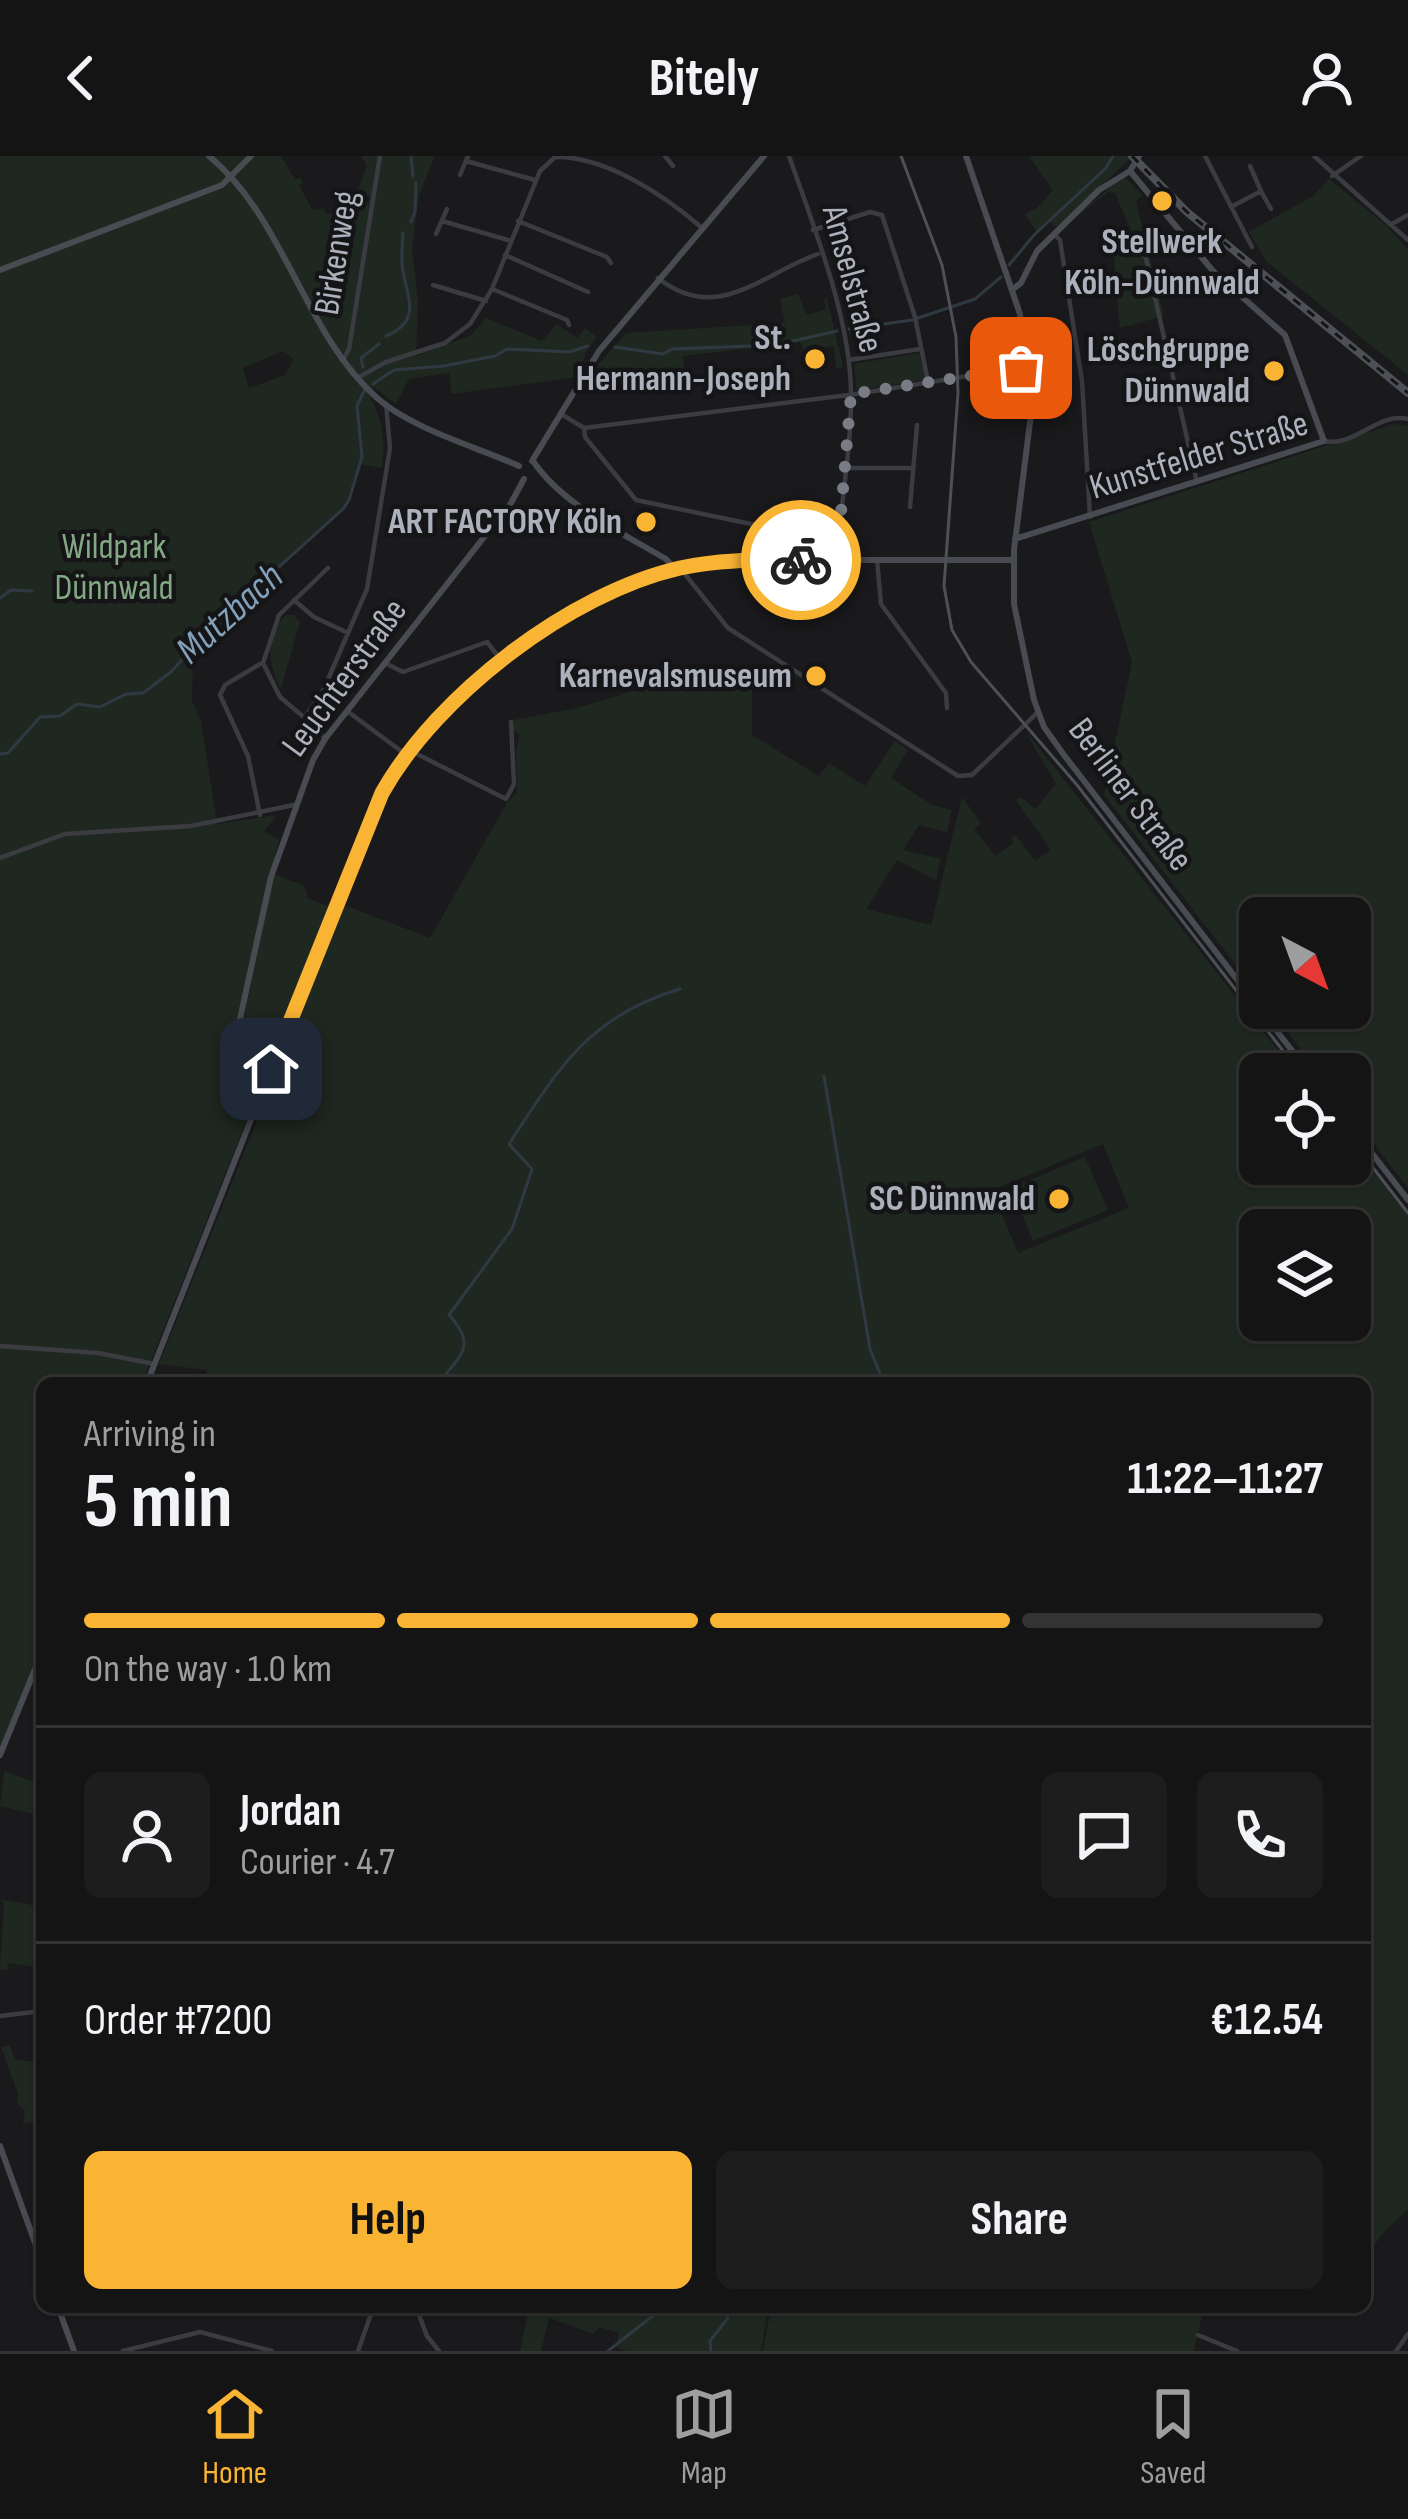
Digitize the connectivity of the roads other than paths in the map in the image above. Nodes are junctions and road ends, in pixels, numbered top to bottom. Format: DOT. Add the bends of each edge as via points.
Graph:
graph roads {
  1 [pos="209,156"];
  2 [pos="251,156"];
  3 [pos="380,156"];
  4 [pos="665,156"];
  5 [pos="764,156"];
  6 [pos="789,156"];
  7 [pos="966,156"];
  8 [pos="1139,156"];
  9 [pos="1205,156"];
  10 [pos="1314,156"];
  11 [pos="1360,156"];
  12 [pos="584,158"];
  13 [pos="467,159"];
  14 [pos="673,166"];
  15 [pos="1250,166"];
  16 [pos="1130,171"];
  17 [pos="460,175"];
  18 [pos="1332,176"];
  19 [pos="233,177"];
  20 [pos="535,180"];
  21 [pos="1262,191"];
  22 [pos="1231,207"];
  23 [pos="447,209"];
  24 [pos="1271,209"];
  25 [pos="1408,214"];
  26 [pos="442,221"];
  27 [pos="518,221"];
  28 [pos="1390,224"];
  29 [pos="701,227"];
  30 [pos="813,230"];
  31 [pos="436,234"];
  32 [pos="1054,234"];
  33 [pos="1408,240"];
  34 [pos="511,241"];
  35 [pos="1252,247"];
  36 [pos="820,254"];
  37 [pos="1145,254"];
  38 [pos="505,255"];
  39 [pos="611,263"];
  40 [pos="0,270"];
  41 [pos="658,278"];
  42 [pos="434,285"];
  43 [pos="491,289"];
  44 [pos="1013,289"];
  45 [pos="589,292"];
  46 [pos="486,301"];
  47 [pos="569,325"];
  48 [pos="921,349"];
  49 [pos="344,358"];
  50 [pos="848,360"];
  51 [pos="1027,367"];
  52 [pos="358,377"];
  53 [pos="928,383"];
  54 [pos="851,394"];
  55 [pos="386,404"];
  56 [pos="561,414"];
  57 [pos="1408,418"];
  58 [pos="917,425"];
  59 [pos="584,428"];
  60 [pos="1324,441"];
  61 [pos="532,461"];
  62 [pos="519,466"];
  63 [pos="844,468"];
  64 [pos="913,468"];
  65 [pos="538,472"];
  66 [pos="524,479"];
  67 [pos="1197,482"];
  68 [pos="910,507"];
  69 [pos="1090,518"];
  70 [pos="838,534"];
  71 [pos="1015,539"];
  72 [pos="837,560"];
  73 [pos="878,560"];
  74 [pos="1013,560"];
  75 [pos="328,568"];
  76 [pos="678,568"];
  77 [pos="294,600"];
  78 [pos="348,633"];
  79 [pos="501,660"];
  80 [pos="385,662"];
  81 [pos="262,663"];
  82 [pos="947,708"];
  83 [pos="347,711"];
  84 [pos="1038,713"];
  85 [pos="307,719"];
  86 [pos="511,722"];
  87 [pos="325,739"];
  88 [pos="407,752"];
  89 [pos="294,805"];
  90 [pos="260,815"];
  91 [pos="0,858"];
  92 [pos="1294,1053"];
  93 [pos="275,1059"];
  94 [pos="1371,1152"];
  95 [pos="1408,1200"];
  96 [pos="0,1346"];
  97 [pos="155,1364"];
  98 [pos="150,1377"];
  99 [pos="36,1667"];
  100 [pos="0,1755"];
  101 [pos="36,2012"];
  102 [pos="0,2016"];
  103 [pos="0,2146"];
  104 [pos="36,2245"];
  105 [pos="60,2313"];
  106 [pos="372,2313"];
  107 [pos="418,2313"];
  108 [pos="1198,2335"];
  109 [pos="1406,2340"];
  110 [pos="74,2351"];
  111 [pos="123,2351"];
  112 [pos="272,2351"];
  113 [pos="358,2351"];
  114 [pos="439,2351"];
  115 [pos="1237,2351"];
  116 [pos="1396,2351"];
  1 -- 19 [label="main road"];
  2 -- 19 [label="main road"];
  3 -- 49 [label="street, Birkenweg"];
  4 -- 14 [label="street"];
  5 -- 29 [label="main road"];
  6 -- 30 [label="street, Amselstraße"];
  7 -- 44 [label="main road, Berliner Straße"];
  8 -- 16 [label="main road"];
  9 -- 22 [label="street"];
  10 -- 18 [label="street"];
  11 -- 18 [label="street"];
  12 -- 20 [label="street" via="555,158"];
  12 -- 29 [label="street" via="645,186"];
  13 -- 17 [label="street"];
  13 -- 20 [label="street"];
  15 -- 21 [label="street"];
  16 -- 32 [label="main road"];
  16 -- 60 [label="main road" via="1213,271 1285,335"];
  18 -- 28 [label="street"];
  19 -- 40 [label="main road"];
  19 -- 49 [label="main road"];
  20 -- 27 [label="street"];
  21 -- 22 [label="street"];
  21 -- 24 [label="street"];
  22 -- 35 [label="street"];
  23 -- 26 [label="street"];
  25 -- 28 [label="street"];
  26 -- 31 [label="street"];
  26 -- 34 [label="street"];
  27 -- 34 [label="street"];
  27 -- 39 [label="street"];
  28 -- 33 [label="street"];
  29 -- 41 [label="main road"];
  30 -- 36 [label="street, Amselstraße"];
  30 -- 48 [label="street" via="882,215"];
  32 -- 44 [label="main road"];
  32 -- 69 [label="street" via="1080,366"];
  34 -- 38 [label="street"];
  36 -- 41 [label="street" via="723,298 682,292"];
  36 -- 50 [label="street, Amselstraße"];
  37 -- 67 [label="street"];
  38 -- 43 [label="street"];
  38 -- 45 [label="street"];
  41 -- 56 [label="main road"];
  42 -- 46 [label="street"];
  43 -- 46 [label="street"];
  43 -- 47 [label="street"];
  44 -- 51 [label="main road, Berliner Straße"];
  46 -- 52 [label="street" via="446,343"];
  48 -- 50 [label="street"];
  48 -- 53 [label="street"];
  49 -- 52 [label="main road"];
  50 -- 54 [label="street, Amselstraße"];
  51 -- 53 [label="street"];
  51 -- 71 [label="main road, Berliner Straße" via="1030,436"];
  52 -- 55 [label="main road"];
  53 -- 54 [label="street"];
  54 -- 59 [label="street"];
  54 -- 63 [label="street, Amselstraße"];
  55 -- 62 [label="main road"];
  55 -- 78 [label="street" via="390,448 370,574"];
  56 -- 59 [label="street"];
  56 -- 61 [label="main road"];
  57 -- 60 [label="street, Kunstfelder Straße"];
  58 -- 64 [label="street"];
  59 -- 70 [label="street" via="632,498"];
  60 -- 67 [label="main road, Kunstfelder Straße"];
  61 -- 62 [label="main road"];
  61 -- 65 [label="main road"];
  62 -- 66 [label="main road"];
  63 -- 64 [label="street"];
  63 -- 70 [label="street, Amselstraße"];
  64 -- 68 [label="street"];
  65 -- 66 [label="main road"];
  65 -- 76 [label="main road"];
  66 -- 80 [label="main road, Leuchterstraße"];
  67 -- 69 [label="main road, Kunstfelder Straße"];
  69 -- 71 [label="main road, Kunstfelder Straße"];
  70 -- 72 [label="street, Amselstraße"];
  71 -- 74 [label="main road, Berliner Straße"];
  72 -- 73 [label="main road"];
  72 -- 76 [label="main road"];
  73 -- 74 [label="main road"];
  73 -- 82 [label="street" via="881,604 946,693"];
  74 -- 84 [label="main road, Berliner Straße" via="1016,620"];
  75 -- 77 [label="street"];
  76 -- 79 [label="main road" via="613,593"];
  76 -- 84 [label="street" via="728,628 965,777"];
  77 -- 78 [label="street"];
  77 -- 81 [label="street" via="274,622"];
  78 -- 85 [label="street"];
  79 -- 80 [label="street" via="487,642 403,672"];
  79 -- 88 [label="main road"];
  80 -- 83 [label="main road, Leuchterstraße"];
  81 -- 85 [label="street" via="280,697"];
  81 -- 90 [label="street" via="220,695 248,756"];
  83 -- 87 [label="main road, Leuchterstraße"];
  83 -- 88 [label="street"];
  84 -- 92 [label="main road, Berliner Straße"];
  85 -- 87 [label="street"];
  86 -- 88 [label="street" via="514,784 506,799"];
  87 -- 89 [label="main road, Leuchterstraße"];
  88 -- 93 [label="main road" via="372,813"];
  89 -- 90 [label="street"];
  89 -- 93 [label="main road, Leuchterstraße" via="241,1019 246,1038"];
  90 -- 91 [label="street" via="65,834"];
  93 -- 97 [label="main road"];
  94 -- 95 [label="main road"];
  96 -- 97 [label="street"];
  97 -- 98 [label="main road"];
  99 -- 100 [label="main road"];
  101 -- 102 [label="street"];
  103 -- 104 [label="main road"];
  105 -- 110 [label="main road"];
  106 -- 113 [label="street"];
  107 -- 114 [label="street"];
  108 -- 115 [label="street"];
  109 -- 116 [label="street"];
  111 -- 112 [label="street" via="200,2332"];
}
